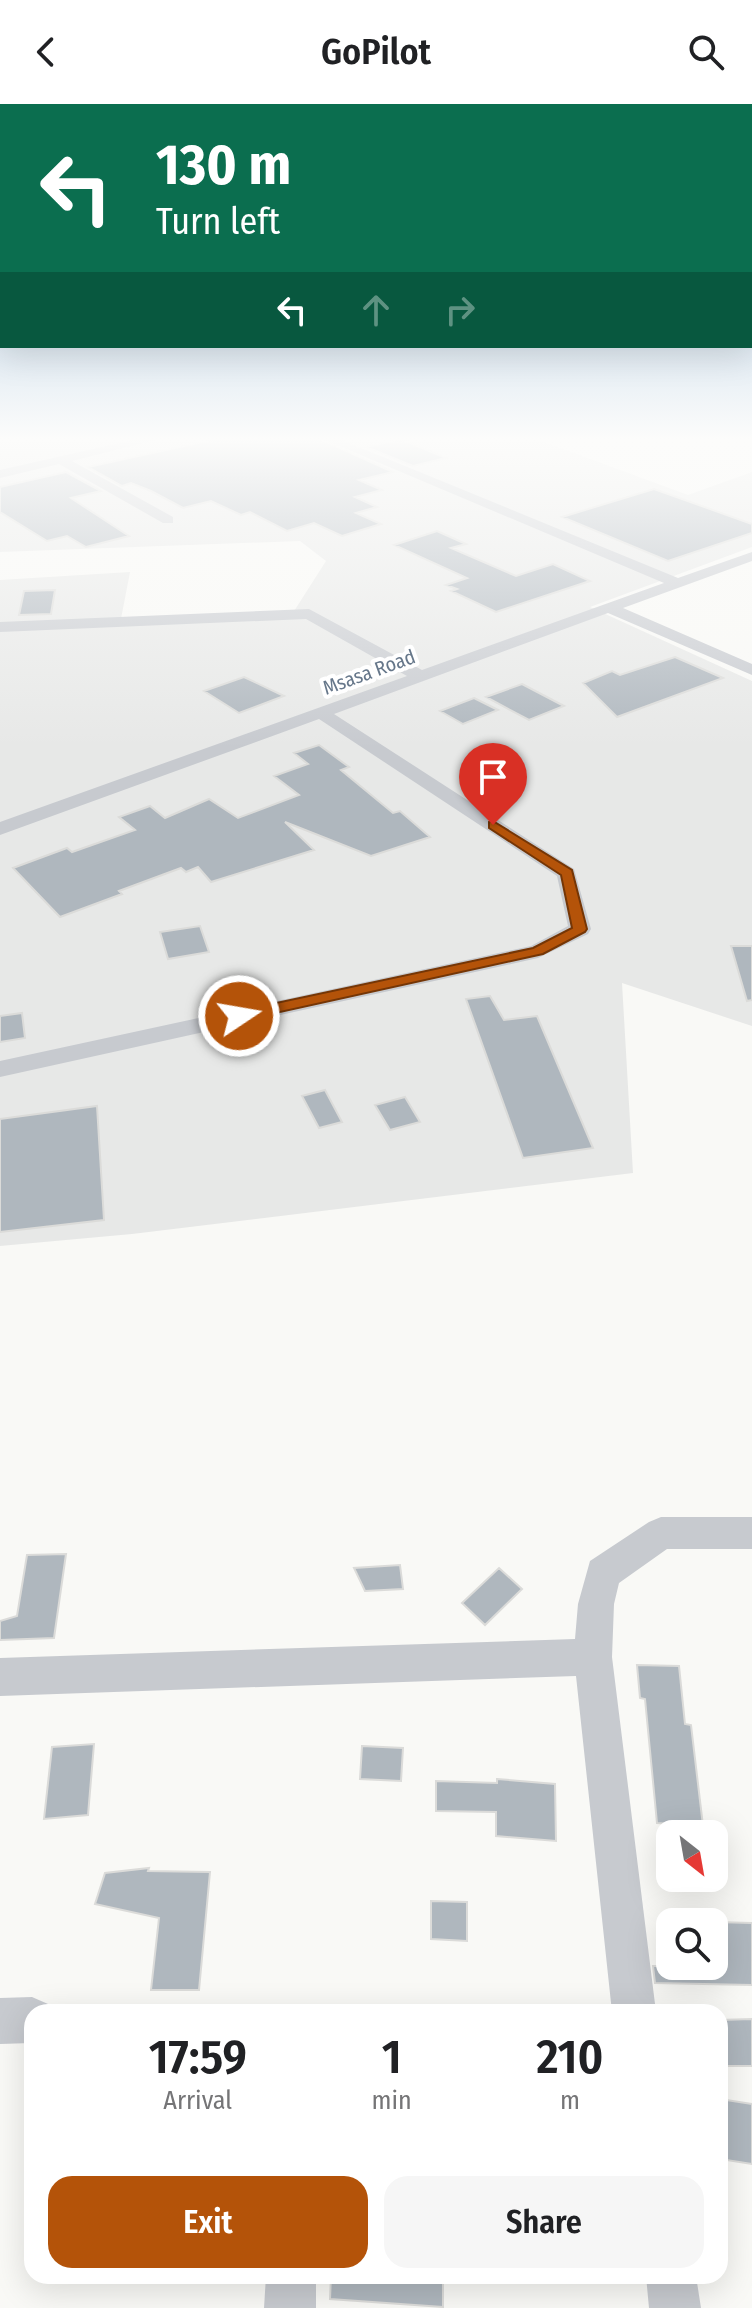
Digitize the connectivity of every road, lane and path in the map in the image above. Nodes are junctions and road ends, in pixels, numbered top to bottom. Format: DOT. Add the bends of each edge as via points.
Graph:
graph roads {
  1 [pos="578,542"];
  2 [pos="752,556"];
  3 [pos="678,583"];
  4 [pos="609,608"];
  5 [pos="0,627"];
  6 [pos="752,670"];
  7 [pos="420,676"];
  8 [pos="320,712"];
  9 [pos="0,829"];
  10 [pos="0,1069"];
  11 [pos="752,1533"];
  12 [pos="593,1657"];
  13 [pos="0,1677"];
  14 [pos="633,2004"];
  15 [pos="24,2020"];
  16 [pos="0,2021"];
  17 [pos="291,2284"];
  18 [pos="672,2284"];
  19 [pos="290,2308"];
  20 [pos="675,2308"];
  1 -- 3 [label="street"];
  2 -- 3 [label="street, Msasa Road"];
  3 -- 4 [label="street, Msasa Road"];
  4 -- 6 [label="street"];
  4 -- 7 [label="street, Msasa Road"];
  5 -- 7 [label="street" via="309,614"];
  7 -- 8 [label="street, Msasa Road"];
  8 -- 9 [label="street, Msasa Road"];
  8 -- 10 [label="street" via="567,873 580,929 538,951"];
  11 -- 12 [label="street" via="661,1533 603,1573"];
  12 -- 13 [label="street"];
  12 -- 14 [label="street"];
  15 -- 16 [label="street"];
  17 -- 19 [label="street"];
  18 -- 20 [label="street"];
}
